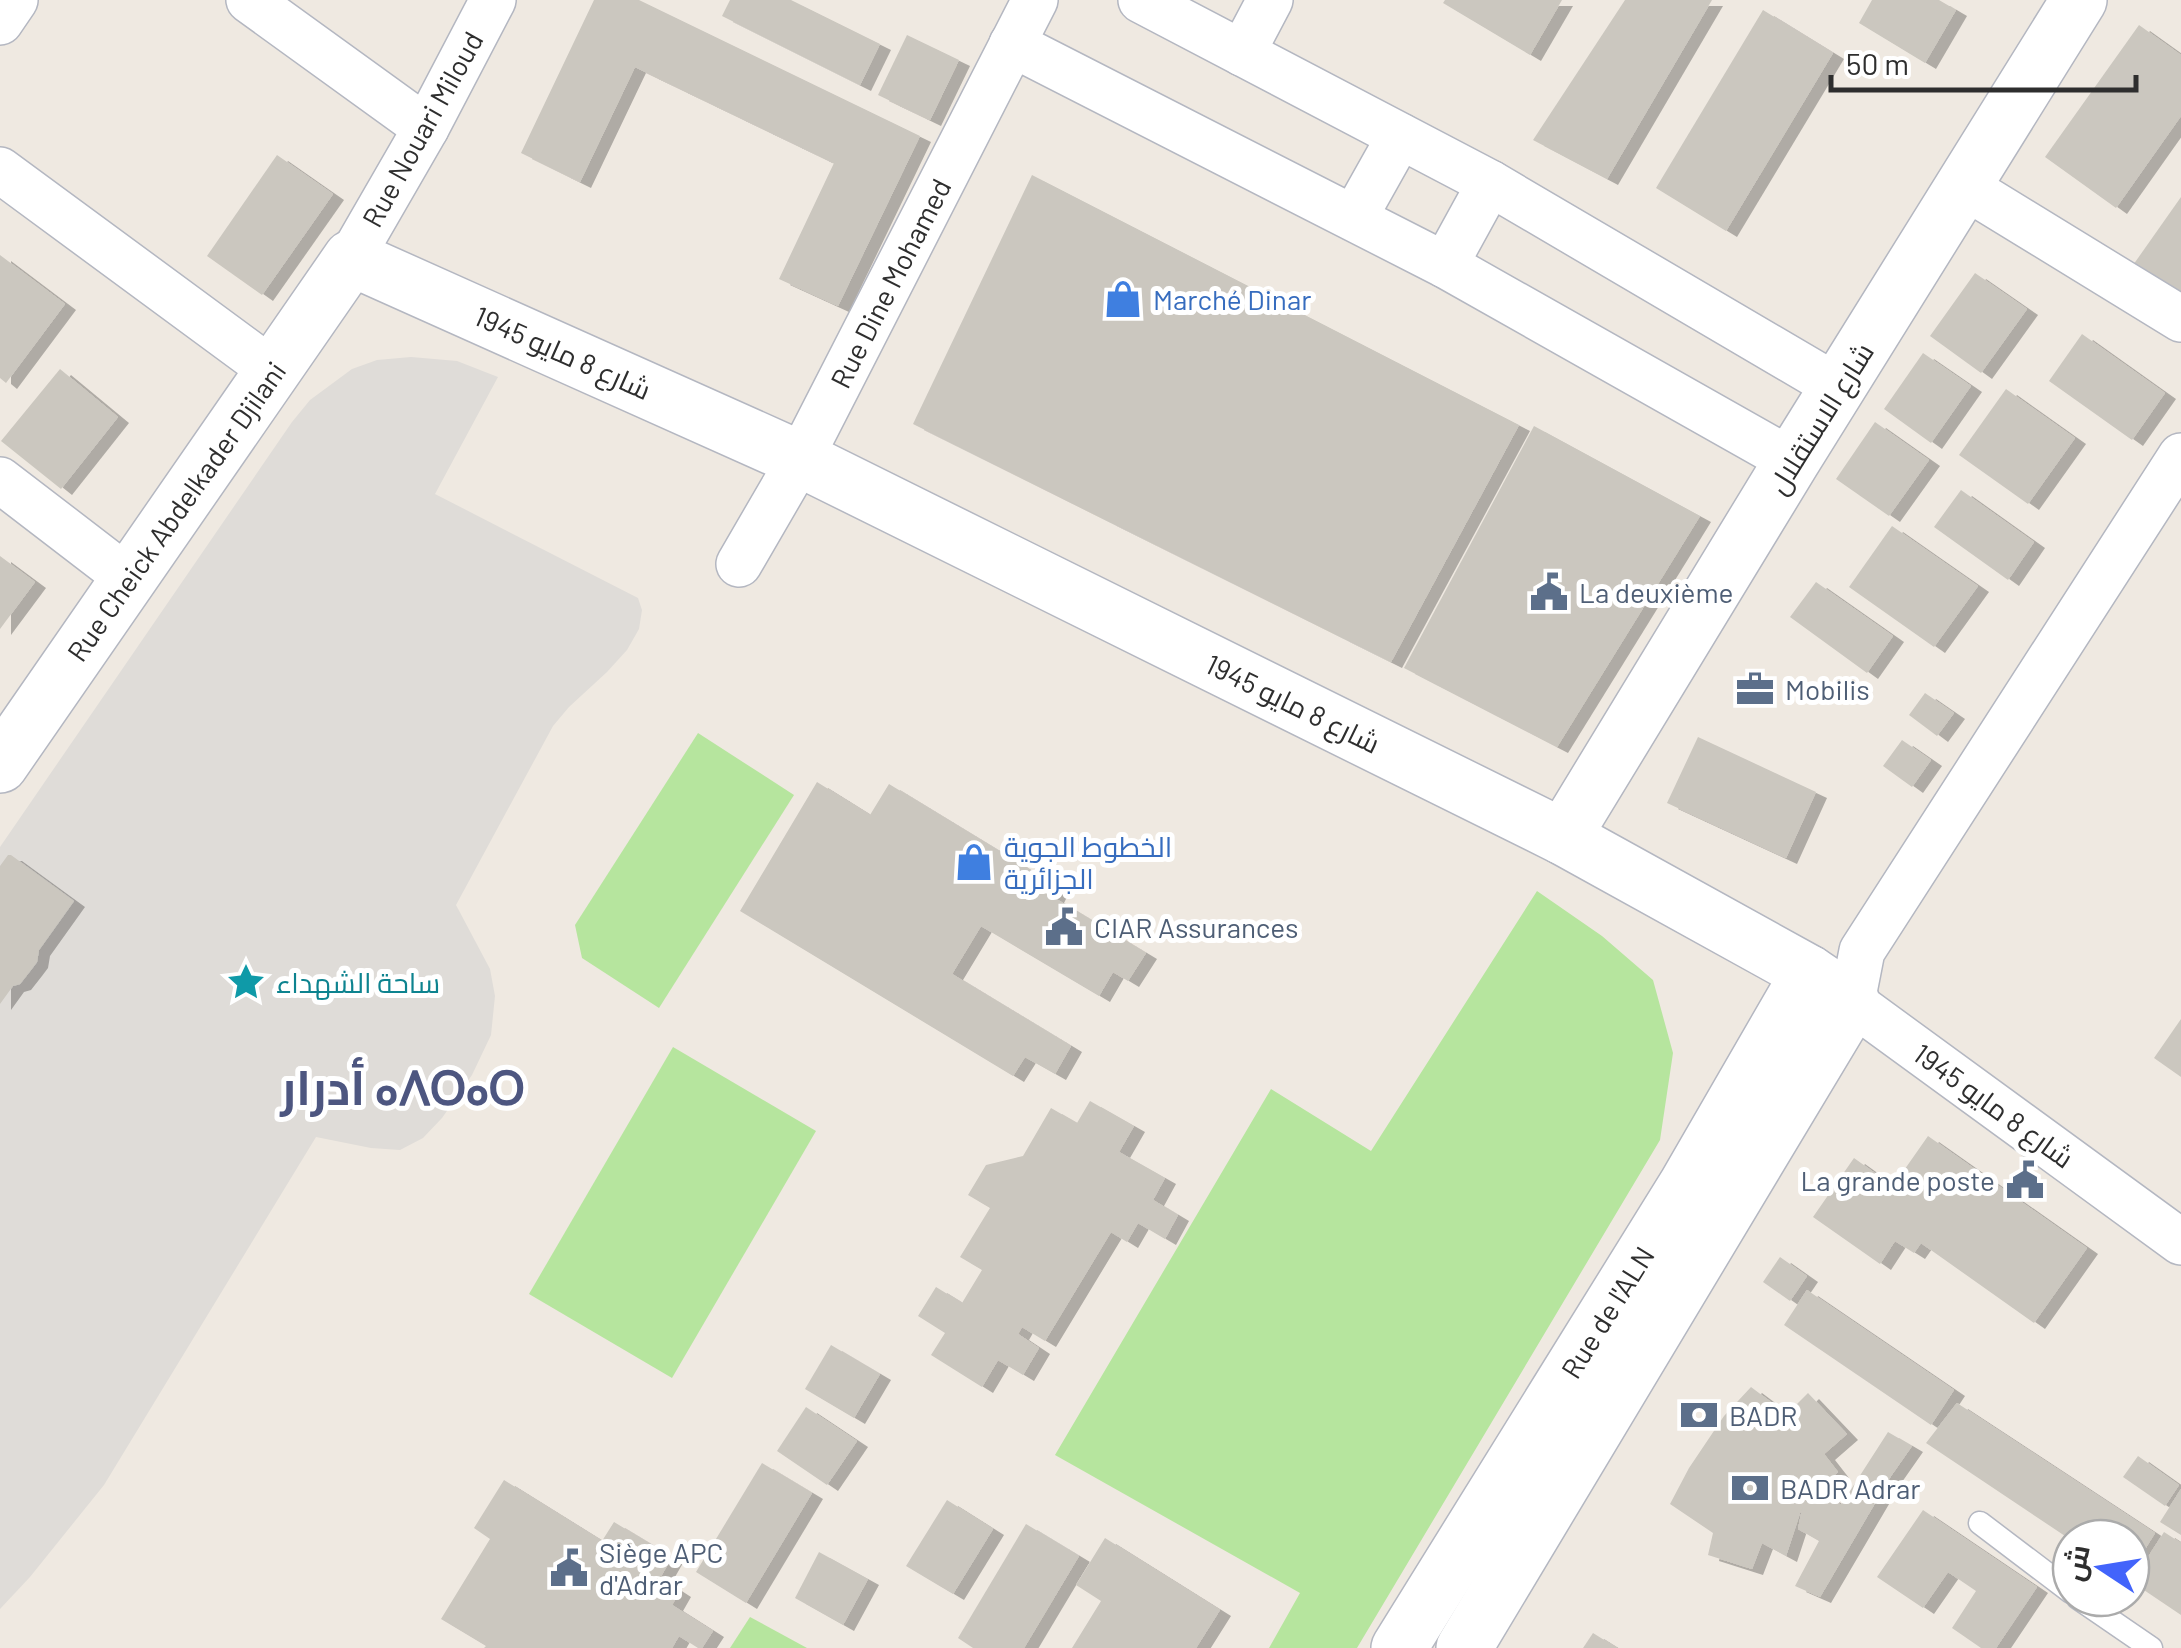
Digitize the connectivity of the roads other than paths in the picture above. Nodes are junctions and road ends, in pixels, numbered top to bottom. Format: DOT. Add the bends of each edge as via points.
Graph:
graph roads {
  1 [pos="15,0"];
  2 [pos="249,0"];
  3 [pos="493,0"];
  4 [pos="1034,0"];
  5 [pos="1141,0"];
  6 [pos="1270,0"];
  7 [pos="2079,0"];
  8 [pos="0,22"];
  9 [pos="1012,44"];
  10 [pos="1242,53"];
  11 [pos="426,128"];
  12 [pos="1400,136"];
  13 [pos="0,170"];
  14 [pos="1490,183"];
  15 [pos="1964,186"];
  16 [pos="1354,218"];
  17 [pos="351,258"];
  18 [pos="1445,265"];
  19 [pos="2181,320"];
  20 [pos="273,371"];
  21 [pos="1839,388"];
  22 [pos="2181,456"];
  23 [pos="800,459"];
  24 [pos="1792,461"];
  25 [pos="0,480"];
  26 [pos="739,564"];
  27 [pos="129,579"];
  28 [pos="0,765"];
  29 [pos="1563,837"];
  30 [pos="1841,975"];
  31 [pos="2181,1242"];
  32 [pos="1980,1524"];
  33 [pos="2051,1577"];
  34 [pos="2108,1618"];
  35 [pos="1399,1648"];
  36 [pos="1464,1648"];
  37 [pos="2152,1648"];
  1 -- 8 [label="street"];
  2 -- 11 [label="street"];
  3 -- 11 [label="street, Rue Nouari Miloud"];
  4 -- 9 [label="street, Rue Dine Mohamed"];
  5 -- 10 [label="street"];
  6 -- 10 [label="street"];
  7 -- 15 [label="street, شارع الاستقلال"];
  9 -- 16 [label="street"];
  9 -- 23 [label="street, Rue Dine Mohamed"];
  10 -- 12 [label="street"];
  11 -- 17 [label="street, Rue Nouari Miloud"];
  12 -- 14 [label="street"];
  12 -- 16 [label="street"];
  13 -- 20 [label="street"];
  14 -- 18 [label="street"];
  14 -- 21 [label="street"];
  15 -- 19 [label="street"];
  15 -- 21 [label="street, شارع الاستقلال"];
  16 -- 18 [label="street"];
  17 -- 20 [label="street, Rue Cheick Abdelkader Djilani"];
  17 -- 23 [label="street, شارع 8 مايو 1945"];
  18 -- 24 [label="street"];
  20 -- 27 [label="street, Rue Cheick Abdelkader Djilani"];
  21 -- 24 [label="street, شارع الاستقلال"];
  22 -- 30 [label="street"];
  23 -- 26 [label="street, Rue Dine Mohamed"];
  23 -- 29 [label="street, شارع 8 مايو 1945"];
  24 -- 29 [label="street, شارع الاستقلال"];
  25 -- 27 [label="street"];
  27 -- 28 [label="street, Rue Cheick Abdelkader Djilani"];
  29 -- 30 [label="street, شارع 8 مايو 1945"];
  30 -- 31 [label="street, شارع 8 مايو 1945"];
  30 -- 35 [label="street, Rue de l'ALN" via="1687,1184"];
  30 -- 36 [label="street, Rue de l'ALN"];
  32 -- 33 [label="lane"];
  34 -- 37 [label="lane"];
}
